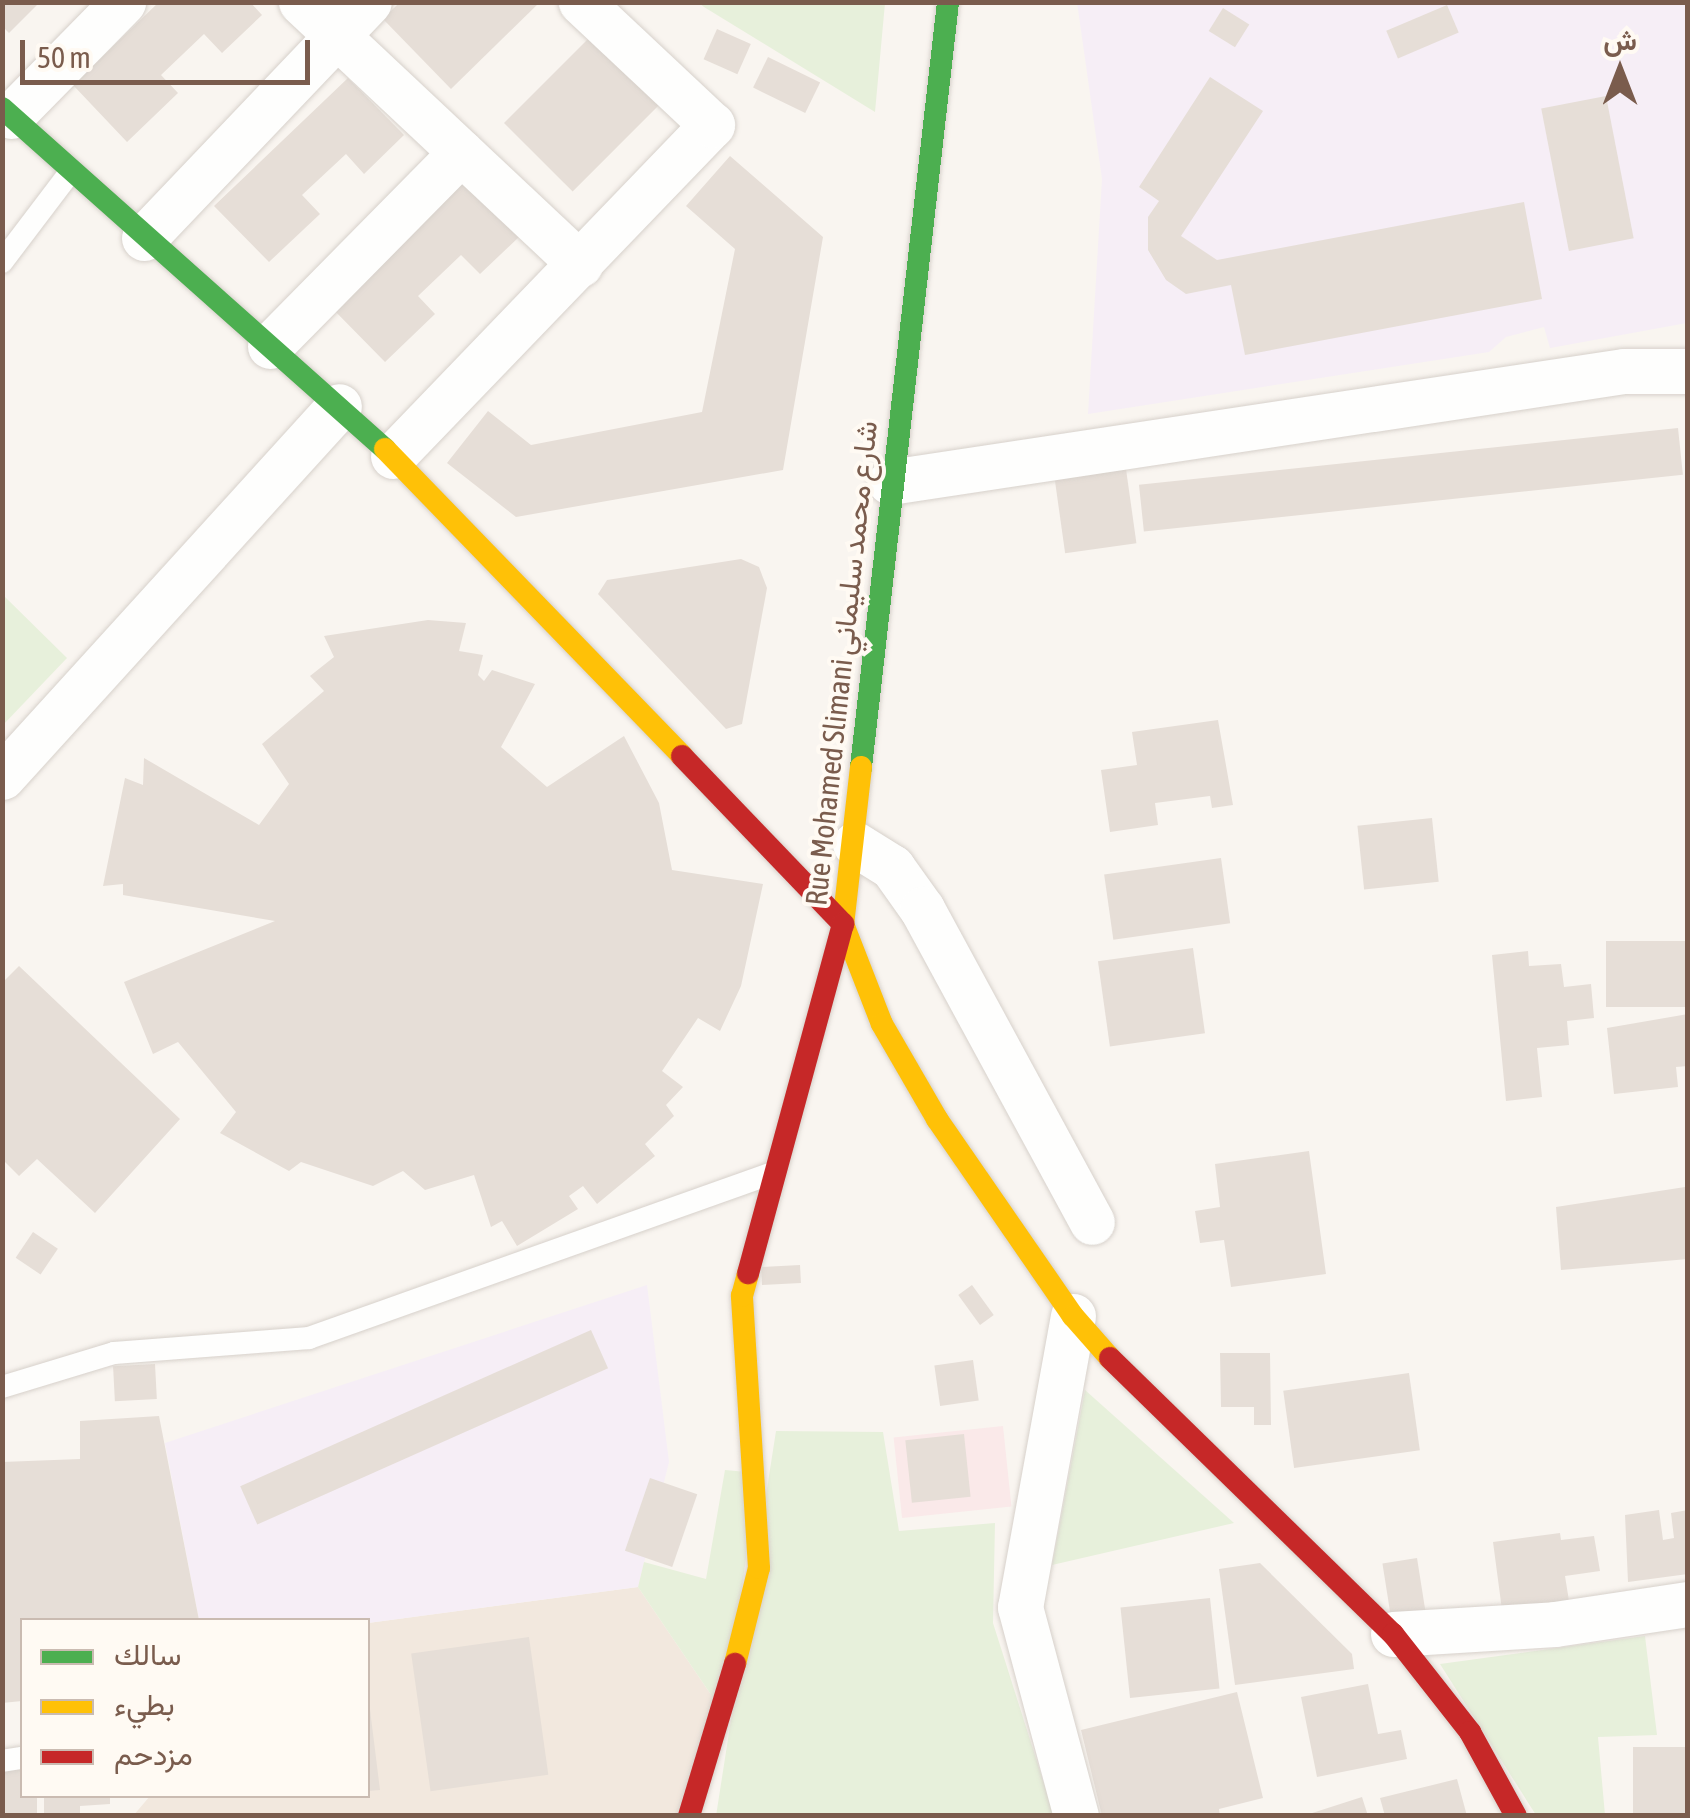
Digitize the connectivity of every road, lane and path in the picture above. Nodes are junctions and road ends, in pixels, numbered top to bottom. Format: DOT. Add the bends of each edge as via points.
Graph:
graph roads {
  1 [pos="122,2"];
  2 [pos="301,2"];
  3 [pos="369,2"];
  4 [pos="581,2"];
  5 [pos="948,2"];
  6 [pos="337,36"];
  7 [pos="7,112"];
  8 [pos="461,152"];
  9 [pos="71,171"];
  10 [pos="144,238"];
  11 [pos="2,262"];
  12 [pos="580,264"];
  13 [pos="270,346"];
  14 [pos="1688,372"];
  15 [pos="338,406"];
  16 [pos="394,456"];
  17 [pos="890,482"];
  18 [pos="2,777"];
  19 [pos="855,844"];
  20 [pos="842,924"];
  21 [pos="780,1170"];
  22 [pos="1092,1222"];
  23 [pos="1073,1316"];
  24 [pos="2,1387"];
  25 [pos="1688,1604"];
  26 [pos="1393,1634"];
  27 [pos="689,1816"];
  28 [pos="1076,1816"];
  29 [pos="1516,1816"];
  1 -- 7 [label="street"];
  2 -- 6 [label="street"];
  3 -- 6 [label="street"];
  4 -- 12 [label="street" via="712,125"];
  5 -- 17 [label="street, Rue Mohamed Slimani شارع محمد سليماني"];
  6 -- 8 [label="street"];
  6 -- 10 [label="street"];
  7 -- 9 [label="street"];
  8 -- 12 [label="street"];
  8 -- 13 [label="street"];
  9 -- 10 [label="street"];
  9 -- 11 [label="lane"];
  10 -- 13 [label="street"];
  12 -- 16 [label="street"];
  13 -- 15 [label="street"];
  14 -- 17 [label="street" via="1624,372"];
  15 -- 16 [label="street"];
  15 -- 18 [label="street"];
  16 -- 20 [label="street"];
  17 -- 19 [label="street, Rue Mohamed Slimani شارع محمد سليماني"];
  19 -- 20 [label="street, Rue Mohamed Slimani شارع محمد سليماني"];
  19 -- 22 [label="street" via="892,868 922,908"];
  20 -- 21 [label="street"];
  20 -- 23 [label="street, Rue Mohamed Slimani شارع محمد سليماني" via="882,1024 937,1119"];
  21 -- 24 [label="lane" via="309,1338 114,1353"];
  21 -- 27 [label="street" via="742,1296 759,1568 714,1750"];
  23 -- 26 [label="street, Rue Mohamed Slimani شارع محمد سليماني" via="1150,1404"];
  23 -- 28 [label="street" via="1020,1607"];
  25 -- 26 [label="street" via="1555,1624"];
  26 -- 29 [label="street, Rue Mohamed Slimani شارع محمد سليماني" via="1470,1732"];
}
